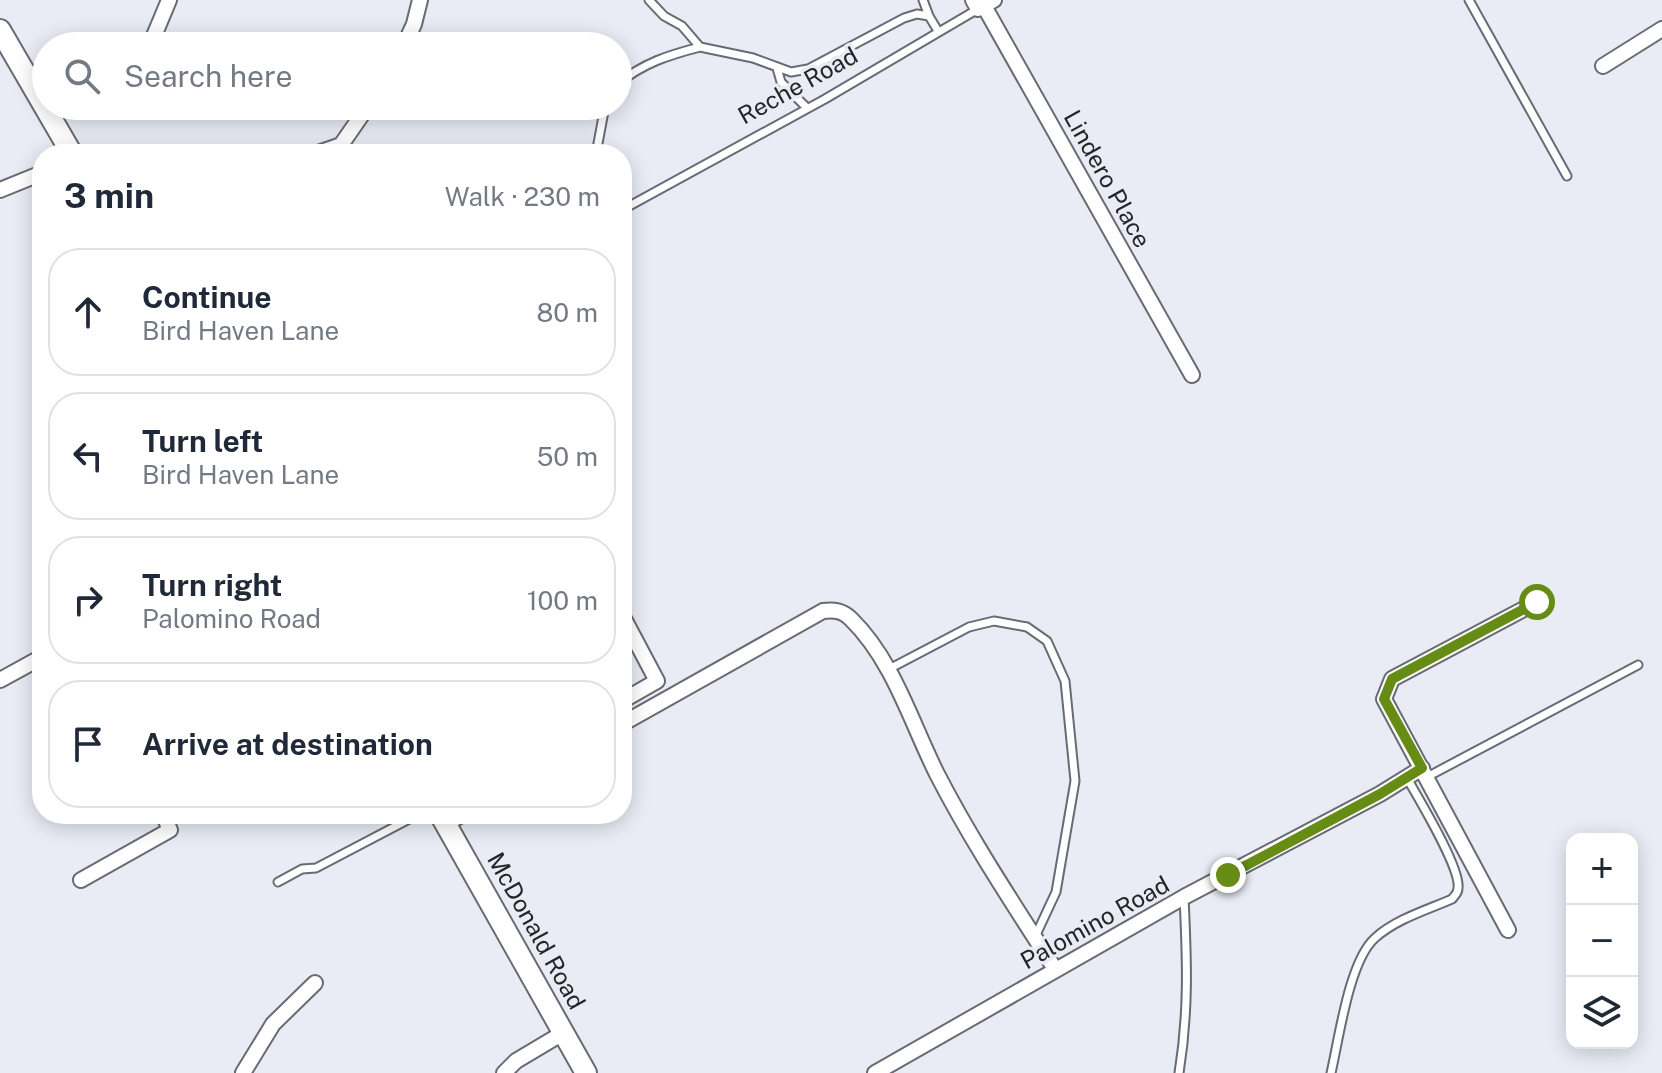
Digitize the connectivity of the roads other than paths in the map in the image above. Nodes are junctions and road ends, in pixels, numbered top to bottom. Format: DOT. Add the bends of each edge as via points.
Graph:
graph roads {
  1 [pos="169,0"];
  2 [pos="420,0"];
  3 [pos="649,0"];
  4 [pos="923,0"];
  5 [pos="1469,0"];
  6 [pos="982,4"];
  7 [pos="929,16"];
  8 [pos="1662,29"];
  9 [pos="0,30"];
  10 [pos="938,31"];
  11 [pos="156,32"];
  12 [pos="410,32"];
  13 [pos="700,47"];
  14 [pos="1603,66"];
  15 [pos="777,68"];
  16 [pos="632,73"];
  17 [pos="32,82"];
  18 [pos="807,108"];
  19 [pos="54,120"];
  20 [pos="359,120"];
  21 [pos="602,120"];
  22 [pos="67,144"];
  23 [pos="345,144"];
  24 [pos="598,144"];
  25 [pos="1567,176"];
  26 [pos="32,177"];
  27 [pos="0,190"];
  28 [pos="632,204"];
  29 [pos="1192,375"];
  30 [pos="1537,602"];
  31 [pos="632,634"];
  32 [pos="32,662"];
  33 [pos="1638,665"];
  34 [pos="888,670"];
  35 [pos="0,680"];
  36 [pos="632,695"];
  37 [pos="632,718"];
  38 [pos="1424,773"];
  39 [pos="1407,778"];
  40 [pos="167,824"];
  41 [pos="400,824"];
  42 [pos="453,824"];
  43 [pos="81,880"];
  44 [pos="278,882"];
  45 [pos="1184,897"];
  46 [pos="1508,930"];
  47 [pos="1035,937"];
  48 [pos="1055,969"];
  49 [pos="315,983"];
  50 [pos="563,1033"];
  51 [pos="243,1073"];
  52 [pos="504,1073"];
  53 [pos="586,1073"];
  54 [pos="875,1073"];
  55 [pos="1179,1073"];
  56 [pos="1331,1073"];
  1 -- 11 [label="street"];
  2 -- 12 [label="street"];
  3 -- 13 [label="lane"];
  4 -- 7 [label="lane"];
  5 -- 25 [label="lane"];
  6 -- 10 [label="lane, Reche Road"];
  6 -- 29 [label="street, Lindero Place"];
  7 -- 10 [label="lane"];
  7 -- 15 [label="lane" via="904,18 808,69"];
  8 -- 14 [label="street"];
  9 -- 17 [label="street"];
  10 -- 18 [label="lane, Reche Road"];
  13 -- 15 [label="lane"];
  13 -- 16 [label="lane"];
  15 -- 18 [label="lane" via="781,82"];
  18 -- 28 [label="lane, Reche Road"];
  19 -- 22 [label="street"];
  20 -- 23 [label="street"];
  21 -- 24 [label="lane"];
  26 -- 27 [label="street"];
  30 -- 38 [label="street" via="1392,679 1384,699"];
  31 -- 36 [label="street" via="657,681"];
  32 -- 35 [label="street"];
  33 -- 38 [label="lane, Palomino Road"];
  34 -- 37 [label="street" via="850,617 837,610 823,611"];
  34 -- 47 [label="street" via="966,828"];
  34 -- 47 [label="lane" via="969,627 994,621 1027,627 1047,641 1065,681 1075,781 1056,892"];
  38 -- 39 [label="street, Palomino Road"];
  38 -- 46 [label="street"];
  39 -- 45 [label="street, Palomino Road"];
  39 -- 56 [label="lane" via="1450,859 1457,892 1367,946 1356,966"];
  40 -- 43 [label="street" via="170,830"];
  41 -- 44 [label="lane"];
  42 -- 50 [label="street, McDonald Road"];
  45 -- 48 [label="street, Palomino Road"];
  45 -- 55 [label="lane" via="1188,994"];
  47 -- 48 [label="street"];
  48 -- 54 [label="street, Palomino Road"];
  49 -- 51 [label="street" via="273,1024"];
  50 -- 52 [label="street"];
  50 -- 53 [label="street, McDonald Road"];
}
